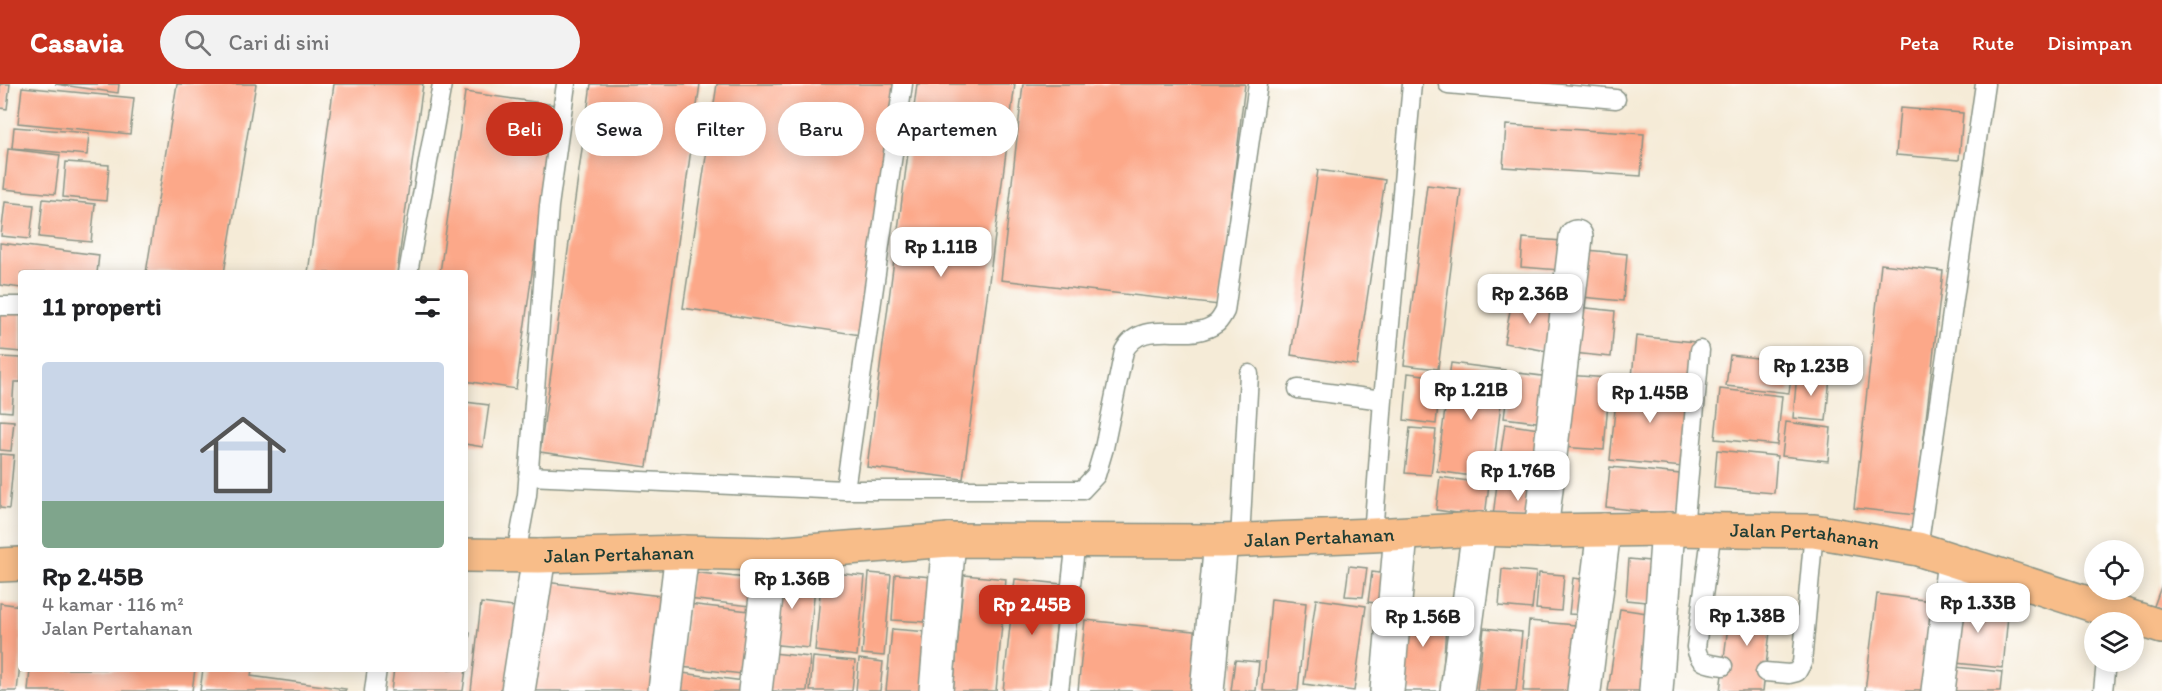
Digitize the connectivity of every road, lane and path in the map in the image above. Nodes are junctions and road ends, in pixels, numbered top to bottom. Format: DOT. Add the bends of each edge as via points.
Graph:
graph roads {
  1 [pos="442,84"];
  2 [pos="566,84"];
  3 [pos="903,84"];
  4 [pos="1258,84"];
  5 [pos="1412,84"];
  6 [pos="1448,84"];
  7 [pos="1985,84"];
  8 [pos="1616,99"];
  9 [pos="1576,237"];
  10 [pos="409,270"];
  11 [pos="0,306"];
  12 [pos="18,306"];
  13 [pos="1700,350"];
  14 [pos="1249,374"];
  15 [pos="1298,389"];
  16 [pos="1383,400"];
  17 [pos="528,476"];
  18 [pos="845,490"];
  19 [pos="1479,529"];
  20 [pos="1604,530"];
  21 [pos="1688,530"];
  22 [pos="1541,531"];
  23 [pos="1814,531"];
  24 [pos="1387,535"];
  25 [pos="950,540"];
  26 [pos="1076,540"];
  27 [pos="1230,540"];
  28 [pos="1918,549"];
  29 [pos="682,552"];
  30 [pos="771,554"];
  31 [pos="468,555"];
  32 [pos="527,556"];
  33 [pos="1954,561"];
  34 [pos="18,564"];
  35 [pos="0,565"];
  36 [pos="2097,612"];
  37 [pos="2144,623"];
  38 [pos="2162,627"];
  39 [pos="1723,666"];
  40 [pos="377,672"];
  41 [pos="1765,672"];
  42 [pos="2105,672"];
  43 [pos="374,691"];
  44 [pos="518,691"];
  45 [pos="665,691"];
  46 [pos="755,691"];
  47 [pos="936,691"];
  48 [pos="1059,691"];
  49 [pos="1207,691"];
  50 [pos="1387,691"];
  51 [pos="1457,691"];
  52 [pos="1584,691"];
  53 [pos="1656,691"];
  54 [pos="1938,691"];
  55 [pos="2103,691"];
  1 -- 10 [label="lane"];
  2 -- 17 [label="lane" via="549,206"];
  3 -- 18 [label="lane"];
  4 -- 18 [label="lane" via="1225,311 1217,322 1203,329 1146,333 1131,340 1124,351 1096,475 1082,490"];
  5 -- 16 [label="lane"];
  6 -- 8 [label="lane"];
  7 -- 28 [label="lane"];
  9 -- 22 [label="street"];
  11 -- 12 [label="lane"];
  13 -- 21 [label="lane"];
  14 -- 27 [label="lane"];
  15 -- 16 [label="lane"];
  16 -- 24 [label="lane"];
  17 -- 18 [label="lane"];
  17 -- 32 [label="lane"];
  19 -- 22 [label="main road, Jalan Pertahanan"];
  19 -- 24 [label="main road, Jalan Pertahanan"];
  19 -- 51 [label="street"];
  20 -- 21 [label="main road, Jalan Pertahanan"];
  20 -- 22 [label="main road, Jalan Pertahanan"];
  20 -- 52 [label="street"];
  21 -- 23 [label="main road, Jalan Pertahanan"];
  21 -- 39 [label="lane" via="1698,657"];
  21 -- 53 [label="street"];
  23 -- 28 [label="main road, Jalan Pertahanan"];
  23 -- 41 [label="lane" via="1802,663 1797,672 1789,674"];
  24 -- 27 [label="main road, Jalan Pertahanan"];
  24 -- 50 [label="street"];
  25 -- 26 [label="main road, Jalan Pertahanan"];
  25 -- 30 [label="main road, Jalan Pertahanan"];
  25 -- 47 [label="street"];
  26 -- 27 [label="main road, Jalan Pertahanan"];
  26 -- 48 [label="lane"];
  27 -- 49 [label="street"];
  28 -- 33 [label="main road, Jalan Pertahanan"];
  29 -- 30 [label="main road, Jalan Pertahanan"];
  29 -- 32 [label="main road, Jalan Pertahanan"];
  29 -- 45 [label="street"];
  30 -- 46 [label="street"];
  31 -- 32 [label="main road, Jalan Pertahanan"];
  32 -- 44 [label="street"];
  33 -- 36 [label="main road, Jalan Pertahanan"];
  33 -- 54 [label="street"];
  34 -- 35 [label="main road"];
  37 -- 38 [label="main road, Jalan Pertahanan"];
  40 -- 43 [label="lane"];
  42 -- 55 [label="lane"];
}
